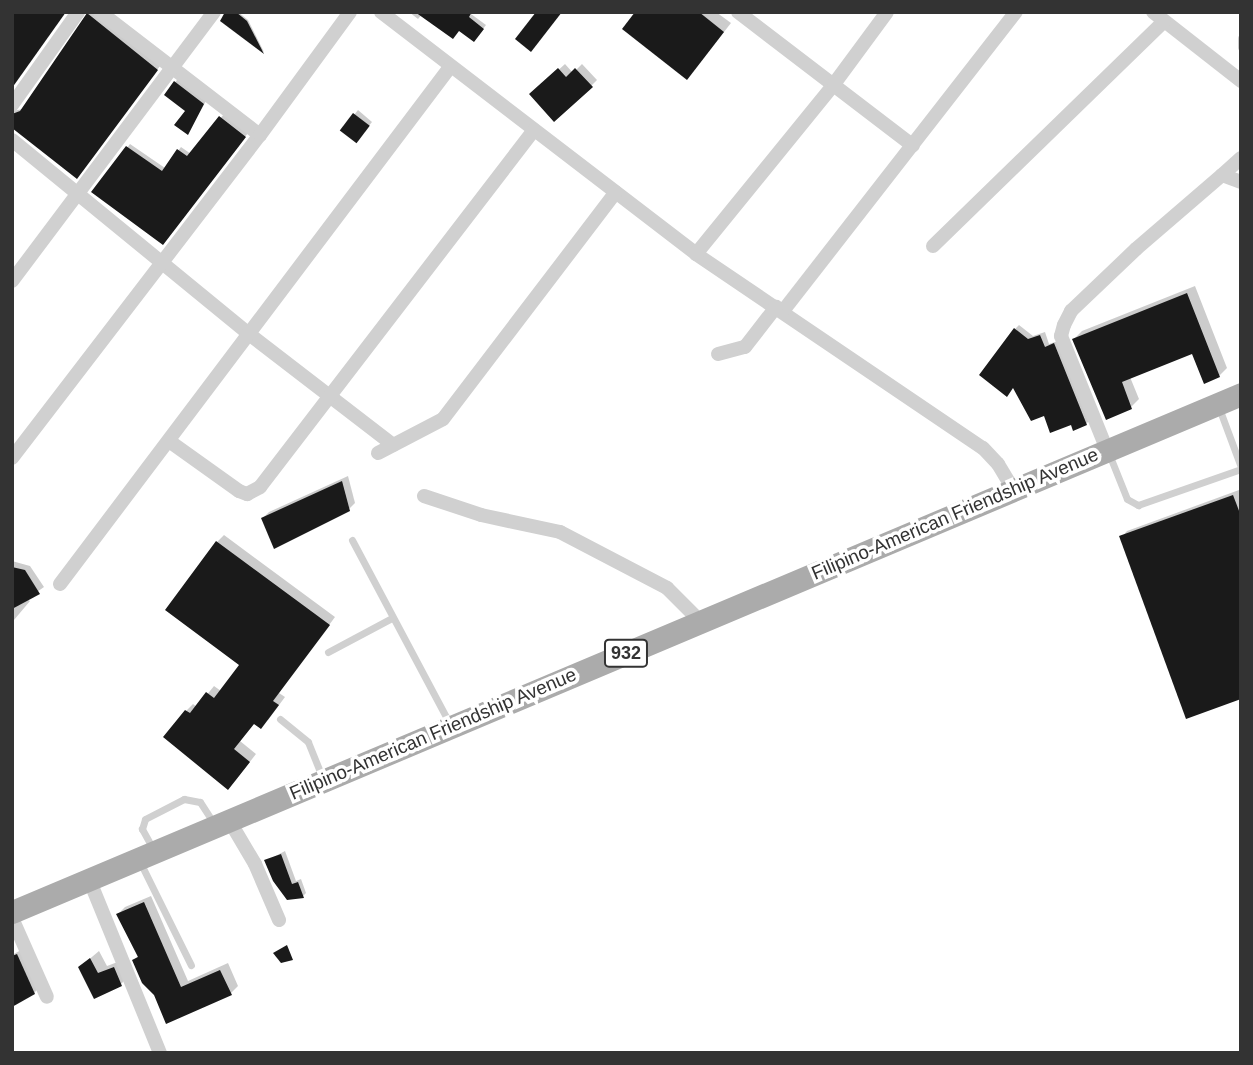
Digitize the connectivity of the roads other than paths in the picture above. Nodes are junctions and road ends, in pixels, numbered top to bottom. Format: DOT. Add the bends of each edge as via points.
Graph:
graph roads {
  1 [pos="78,12"];
  2 [pos="100,12"];
  3 [pos="214,12"];
  4 [pos="350,12"];
  5 [pos="381,12"];
  6 [pos="738,12"];
  7 [pos="887,12"];
  8 [pos="1016,12"];
  9 [pos="1159,16"];
  10 [pos="756,18"];
  11 [pos="1241,38"];
  12 [pos="1241,47"];
  13 [pos="173,67"];
  14 [pos="450,67"];
  15 [pos="1241,81"];
  16 [pos="834,84"];
  17 [pos="12,105"];
  18 [pos="534,130"];
  19 [pos="260,135"];
  20 [pos="12,140"];
  21 [pos="913,146"];
  22 [pos="1241,158"];
  23 [pos="1222,175"];
  24 [pos="1241,182"];
  25 [pos="79,192"];
  26 [pos="616,192"];
  27 [pos="933,246"];
  28 [pos="696,254"];
  29 [pos="161,264"];
  30 [pos="12,281"];
  31 [pos="779,309"];
  32 [pos="249,334"];
  33 [pos="718,354"];
  34 [pos="1241,394"];
  35 [pos="331,399"];
  36 [pos="1218,404"];
  37 [pos="169,441"];
  38 [pos="393,445"];
  39 [pos="1107,450"];
  40 [pos="377,453"];
  41 [pos="12,458"];
  42 [pos="1241,468"];
  43 [pos="1013,489"];
  44 [pos="424,496"];
  45 [pos="352,540"];
  46 [pos="60,584"];
  47 [pos="392,618"];
  48 [pos="700,621"];
  49 [pos="328,652"];
  50 [pos="280,719"];
  51 [pos="452,727"];
  52 [pos="324,780"];
  53 [pos="222,822"];
  54 [pos="146,855"];
  55 [pos="89,879"];
  56 [pos="12,912"];
  57 [pos="12,918"];
  58 [pos="279,920"];
  59 [pos="191,965"];
  60 [pos="47,997"];
  61 [pos="160,1053"];
  1 -- 17 [label="street"];
  2 -- 13 [label="street"];
  3 -- 13 [label="street"];
  4 -- 19 [label="street"];
  5 -- 14 [label="street"];
  6 -- 10 [label="street"];
  7 -- 16 [label="street"];
  8 -- 21 [label="street"];
  9 -- 15 [label="street"];
  9 -- 27 [label="street"];
  10 -- 16 [label="street"];
  11 -- 12 [label="lane"];
  13 -- 19 [label="street"];
  13 -- 25 [label="street"];
  14 -- 18 [label="street"];
  14 -- 32 [label="street"];
  16 -- 21 [label="street"];
  16 -- 28 [label="street"];
  18 -- 26 [label="street"];
  18 -- 35 [label="street"];
  19 -- 29 [label="street"];
  20 -- 25 [label="street"];
  21 -- 31 [label="street"];
  22 -- 23 [label="street"];
  23 -- 24 [label="street"];
  23 -- 39 [label="street" via="1136,248 1072,311 1064,325 1061,336"];
  25 -- 29 [label="street"];
  25 -- 30 [label="street"];
  26 -- 28 [label="street"];
  26 -- 38 [label="street" via="443,419"];
  28 -- 31 [label="street"];
  29 -- 32 [label="street"];
  29 -- 41 [label="street"];
  31 -- 33 [label="street" via="745,346"];
  31 -- 43 [label="street" via="983,448"];
  32 -- 35 [label="street"];
  32 -- 37 [label="street"];
  34 -- 36 [label="main road, Filipino-American Friendship Avenue / 932"];
  35 -- 37 [label="street" via="260,486 247,494"];
  35 -- 38 [label="street"];
  36 -- 39 [label="main road, Filipino-American Friendship Avenue / 932"];
  36 -- 42 [label="lane"];
  37 -- 46 [label="street"];
  38 -- 40 [label="street"];
  39 -- 42 [label="lane" via="1127,499 1138,505"];
  39 -- 43 [label="main road, Filipino-American Friendship Avenue / 932"];
  43 -- 48 [label="main road, Filipino-American Friendship Avenue / 932"];
  44 -- 48 [label="street" via="481,515 540,525 584,542 667,588"];
  45 -- 47 [label="lane"];
  47 -- 49 [label="lane"];
  47 -- 51 [label="lane"];
  48 -- 51 [label="main road, Filipino-American Friendship Avenue / 932"];
  50 -- 52 [label="lane" via="308,742"];
  51 -- 52 [label="main road, Filipino-American Friendship Avenue / 932"];
  52 -- 53 [label="main road, Filipino-American Friendship Avenue / 932"];
  53 -- 54 [label="main road, Filipino-American Friendship Avenue / 932"];
  53 -- 54 [label="lane" via="200,802 184,799 145,819"];
  53 -- 58 [label="street" via="255,864"];
  54 -- 55 [label="main road, Filipino-American Friendship Avenue / 932"];
  54 -- 59 [label="lane"];
  55 -- 56 [label="main road, Filipino-American Friendship Avenue / 932"];
  55 -- 61 [label="street"];
  57 -- 60 [label="street"];
}
